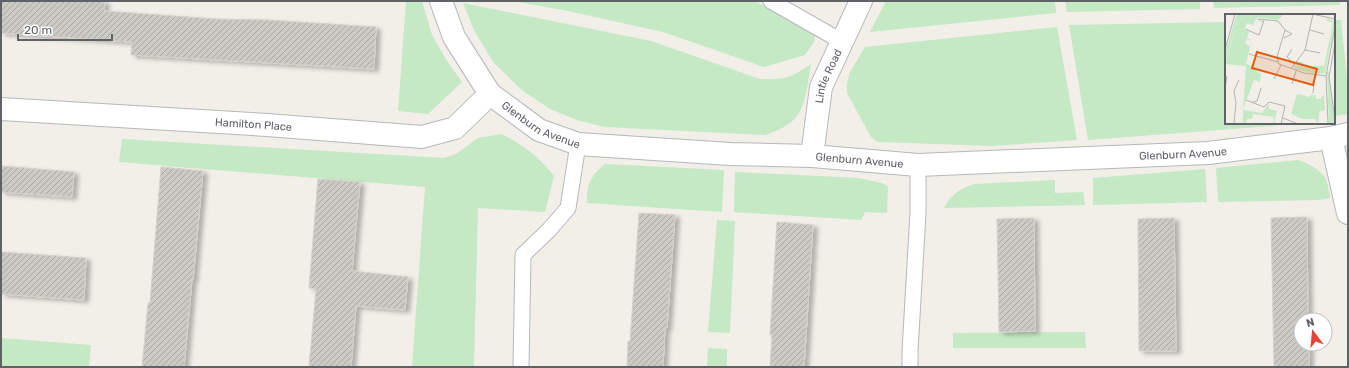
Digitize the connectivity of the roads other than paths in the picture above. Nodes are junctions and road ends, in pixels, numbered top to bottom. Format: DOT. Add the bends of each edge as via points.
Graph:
graph roads {
  1 [pos="441,1"];
  2 [pos="771,1"];
  3 [pos="861,1"];
  4 [pos="842,41"];
  5 [pos="490,94"];
  6 [pos="1,109"];
  7 [pos="1340,136"];
  8 [pos="578,144"];
  9 [pos="812,156"];
  10 [pos="918,165"];
  11 [pos="1348,212"];
  12 [pos="521,367"];
  13 [pos="910,367"];
  1 -- 5 [label="street, Glenburn Avenue" via="454,37"];
  2 -- 4 [label="lane"];
  3 -- 4 [label="street, Lintie Road"];
  4 -- 9 [label="street, Lintie Road" via="821,86"];
  5 -- 6 [label="street, Hamilton Place" via="455,128 422,137"];
  5 -- 8 [label="street, Glenburn Avenue" via="539,130"];
  7 -- 10 [label="street, Glenburn Avenue" via="1208,153"];
  7 -- 11 [label="street"];
  8 -- 9 [label="street, Glenburn Avenue" via="730,154"];
  8 -- 12 [label="lane" via="568,208 523,254"];
  9 -- 10 [label="street, Glenburn Avenue"];
  10 -- 13 [label="lane"];
}
